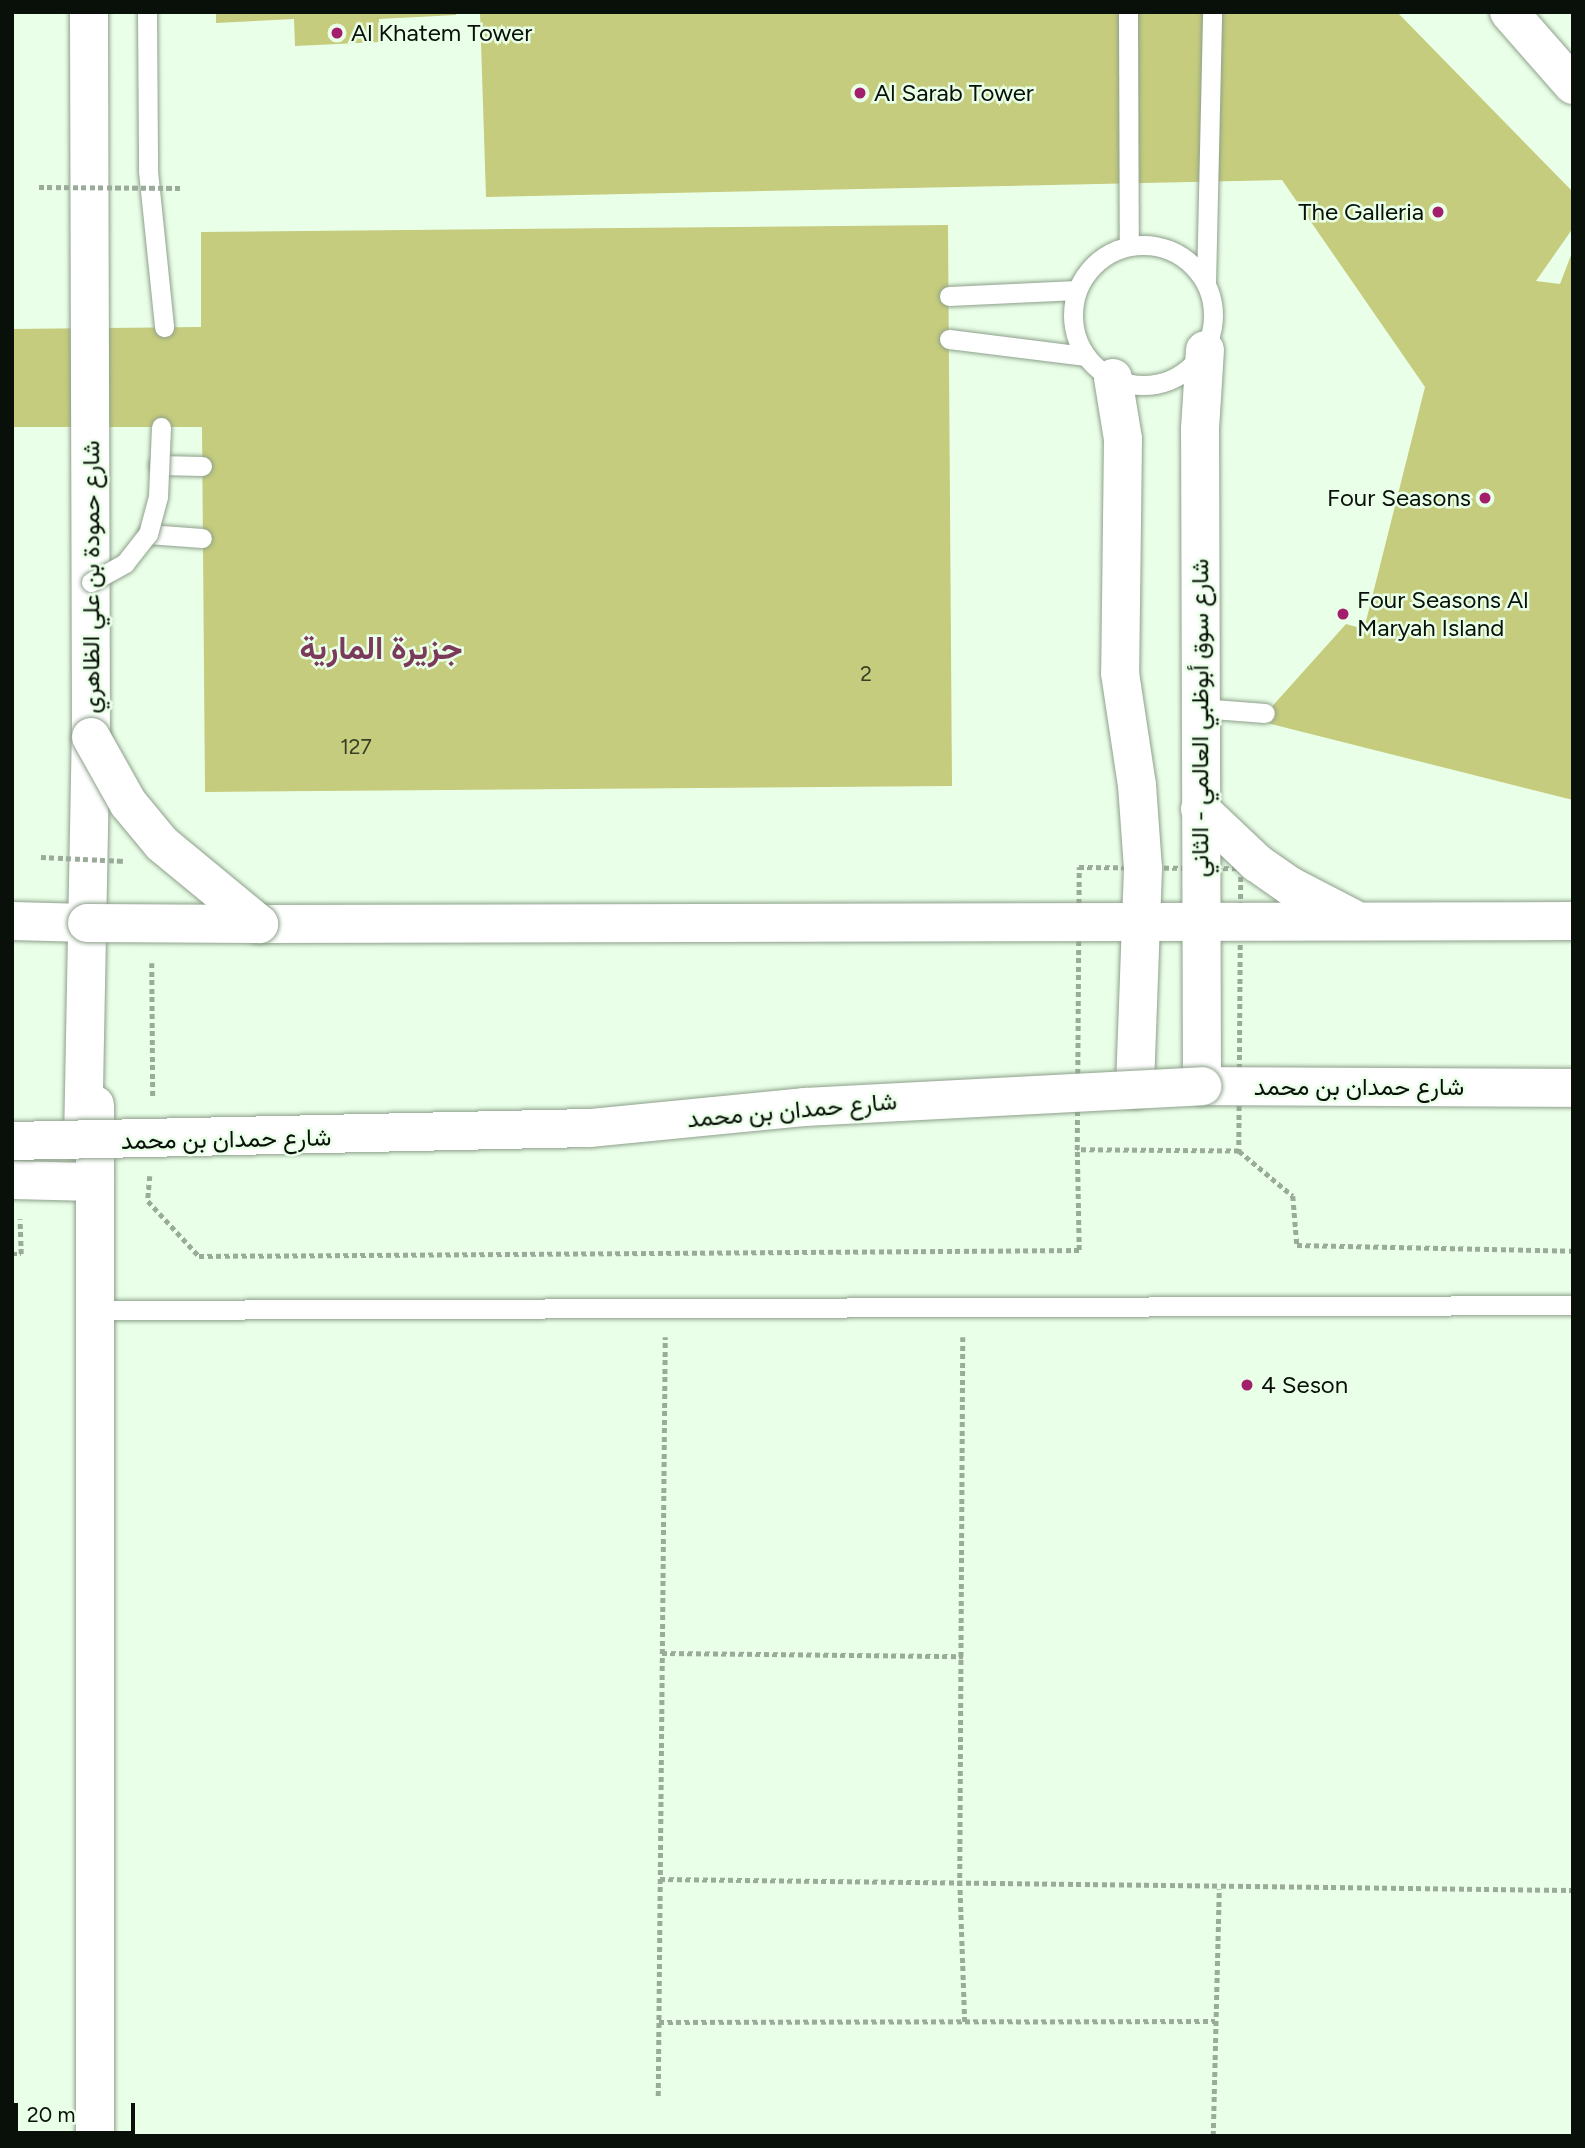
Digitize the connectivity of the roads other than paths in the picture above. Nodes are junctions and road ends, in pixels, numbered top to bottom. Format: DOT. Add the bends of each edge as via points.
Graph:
graph roads {
  1 [pos="89,12"];
  2 [pos="103,12"];
  3 [pos="147,12"];
  4 [pos="1128,12"];
  5 [pos="1212,12"];
  6 [pos="1509,12"];
  7 [pos="1573,85"];
  8 [pos="1129,246"];
  9 [pos="1206,283"];
  10 [pos="1077,290"];
  11 [pos="949,296"];
  12 [pos="164,327"];
  13 [pos="949,339"];
  14 [pos="1205,350"];
  15 [pos="1100,367"];
  16 [pos="161,427"];
  17 [pos="159,465"];
  18 [pos="202,466"];
  19 [pos="148,534"];
  20 [pos="202,538"];
  21 [pos="91,582"];
  22 [pos="1200,708"];
  23 [pos="1265,713"];
  24 [pos="91,737"];
  25 [pos="1199,809"];
  26 [pos="1573,920"];
  27 [pos="12,921"];
  28 [pos="1360,922"];
  29 [pos="87,923"];
  30 [pos="1139,923"];
  31 [pos="1199,923"];
  32 [pos="258,924"];
  33 [pos="1202,1086"];
  34 [pos="1135,1088"];
  35 [pos="1573,1088"];
  36 [pos="12,1141"];
  37 [pos="83,1142"];
  38 [pos="95,1182"];
  39 [pos="16,1197"];
  40 [pos="1573,1305"];
  41 [pos="95,1310"];
  42 [pos="94,2136"];
  1 -- 21 [label="main road, شارع حمودة بن علي الظاهري"];
  2 -- 38 [label="main road"];
  3 -- 12 [label="lane" via="150,188"];
  4 -- 8 [label="lane"];
  5 -- 9 [label="lane"];
  6 -- 7 [label="main road"];
  8 -- 9 [label="lane" via="1152,244 1174,251 1193,264"];
  8 -- 10 [label="lane" via="1107,254 1089,270"];
  9 -- 14 [label="lane" via="1213,305 1213,328"];
  10 -- 11 [label="lane"];
  10 -- 15 [label="lane" via="1075,336"];
  13 -- 15 [label="lane"];
  14 -- 15 [label="lane" via="1192,366 1155,384"];
  14 -- 22 [label="main road, شارع سوق أبوظبي العالمي - الثاني" via="1200,416"];
  15 -- 30 [label="main road" via="1124,459 1120,673 1141,825"];
  16 -- 17 [label="lane, bridge"];
  17 -- 18 [label="lane"];
  17 -- 19 [label="lane, bridge" via="155,516"];
  19 -- 20 [label="lane"];
  19 -- 21 [label="lane, bridge" via="125,563"];
  21 -- 24 [label="main road, شارع حمودة بن علي الظاهري"];
  22 -- 23 [label="lane"];
  22 -- 25 [label="main road, شارع سوق أبوظبي العالمي - الثاني"];
  24 -- 29 [label="main road, شارع حمودة بن علي الظاهري, bridge"];
  24 -- 32 [label="main road, bridge" via="128,803 162,844"];
  25 -- 28 [label="main road" via="1290,886"];
  25 -- 31 [label="main road, شارع سوق أبوظبي العالمي - الثاني"];
  26 -- 28 [label="main road"];
  27 -- 29 [label="main road"];
  28 -- 31 [label="main road"];
  29 -- 32 [label="main road, bridge"];
  29 -- 37 [label="main road, شارع حمودة بن علي الظاهري"];
  30 -- 31 [label="main road"];
  30 -- 32 [label="main road"];
  30 -- 34 [label="main road"];
  31 -- 33 [label="main road, شارع سوق أبوظبي العالمي - الثاني"];
  33 -- 34 [label="main road, شارع حمدان بن محمد, bridge"];
  33 -- 35 [label="main road, شارع حمدان بن محمد"];
  34 -- 37 [label="main road, شارع حمدان بن محمد, bridge" via="805,1107 590,1128"];
  36 -- 37 [label="main road, شارع حمدان بن محمد, bridge"];
  38 -- 39 [label="main road"];
  38 -- 41 [label="main road"];
  40 -- 41 [label="lane"];
  41 -- 42 [label="main road"];
}
